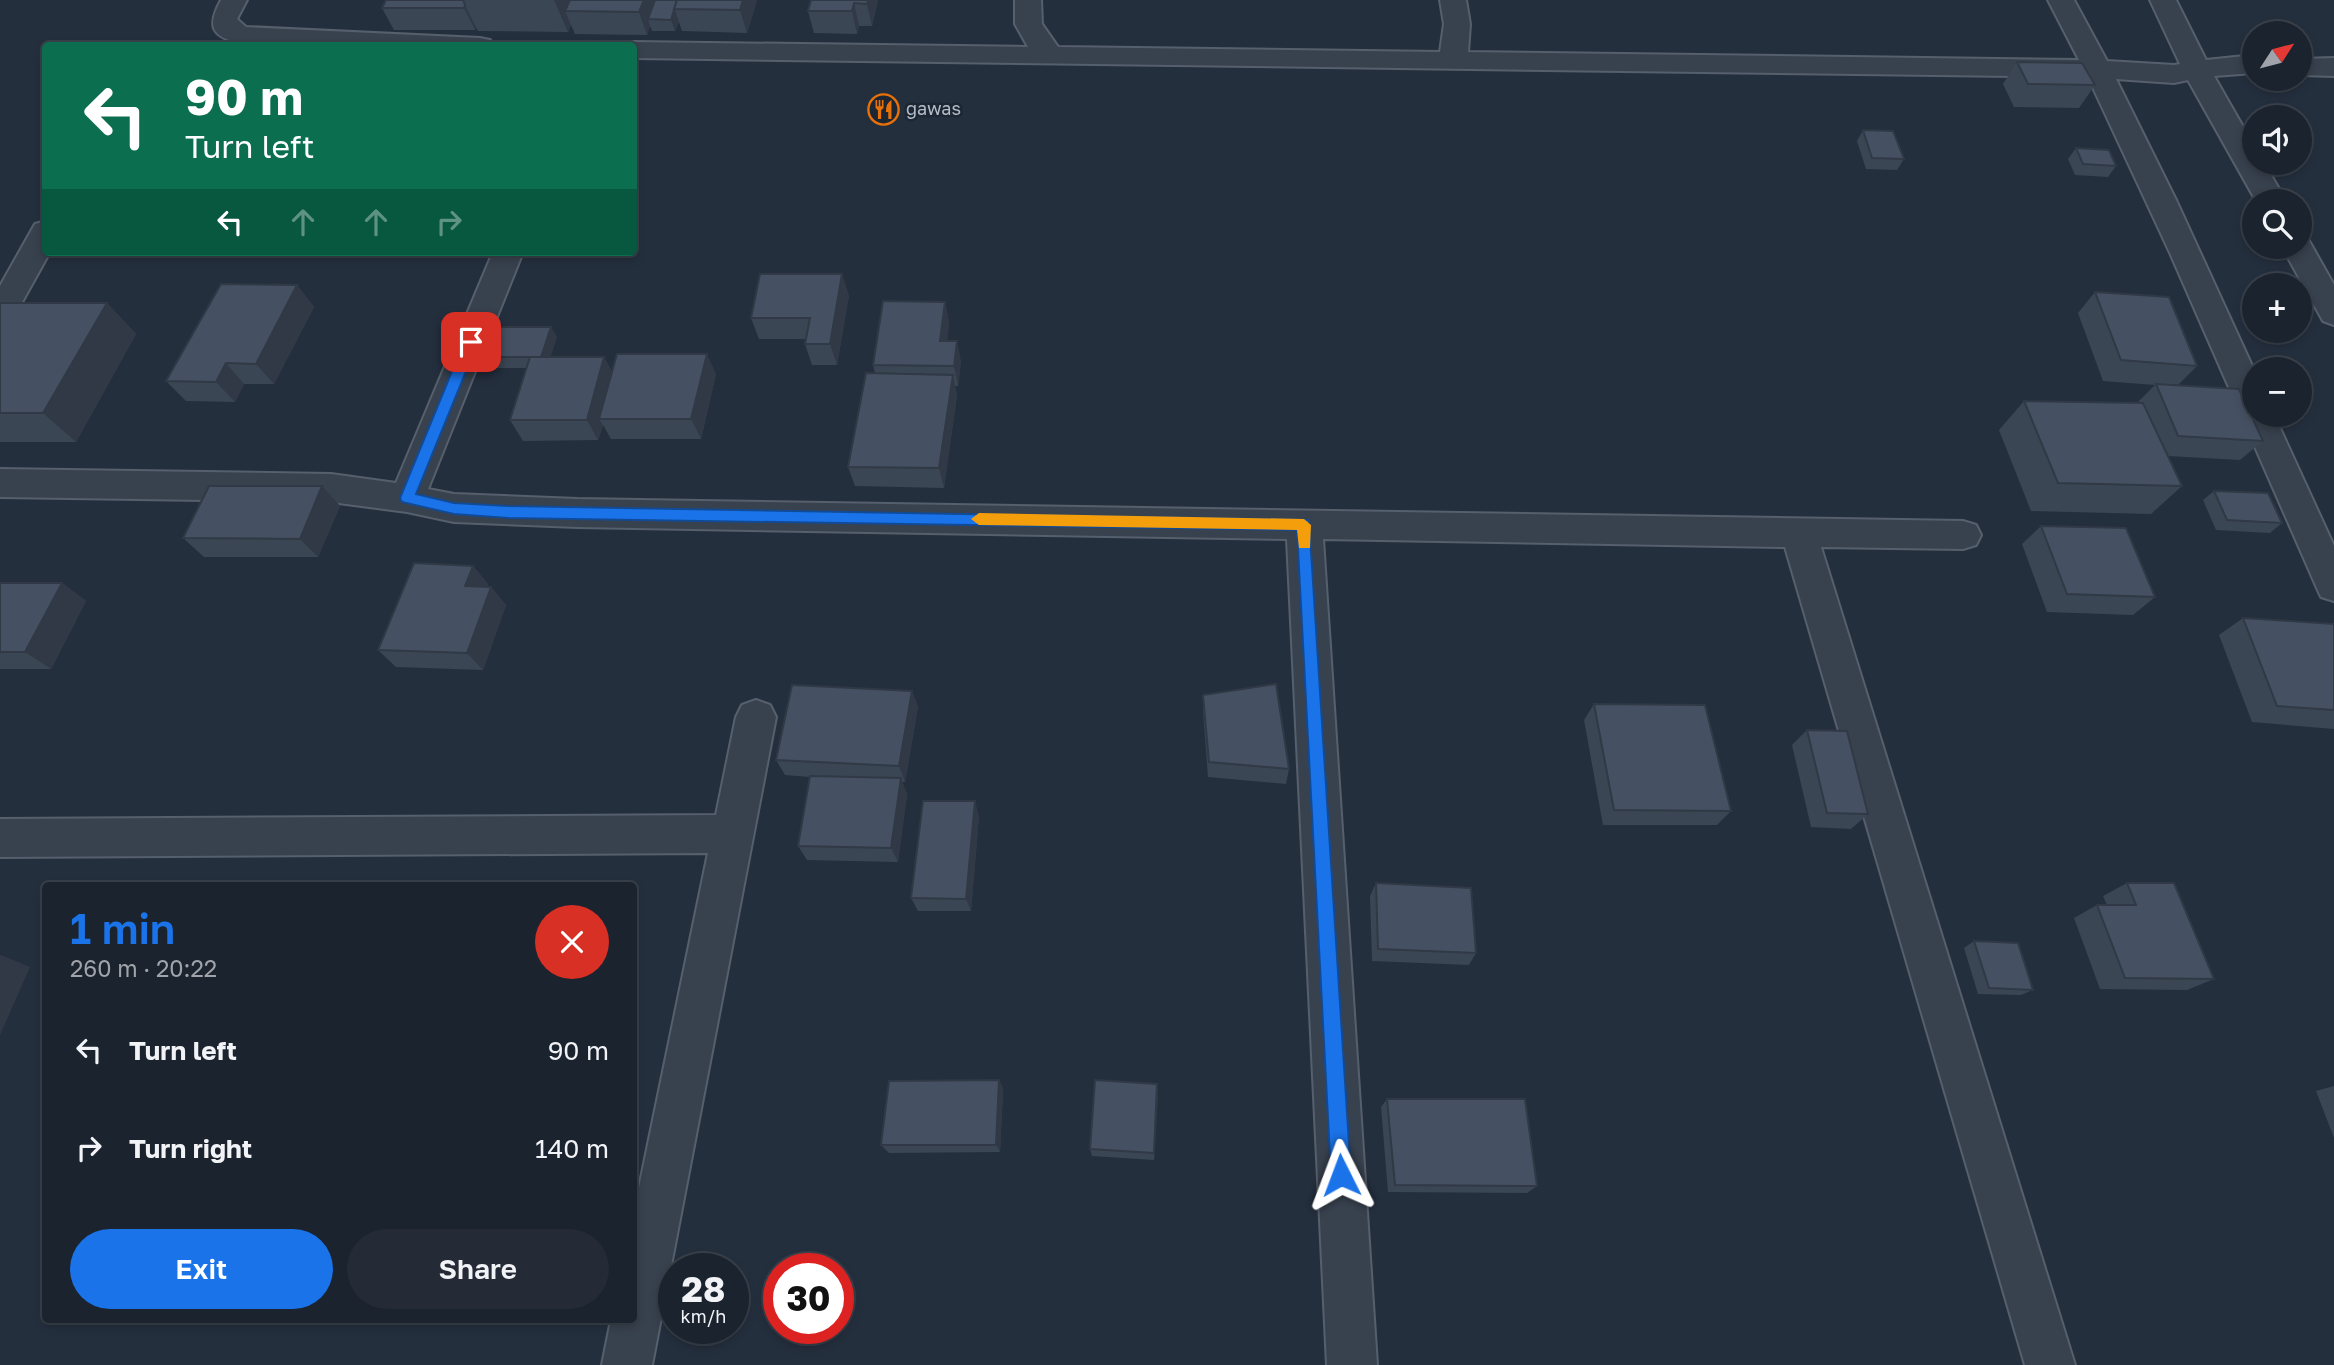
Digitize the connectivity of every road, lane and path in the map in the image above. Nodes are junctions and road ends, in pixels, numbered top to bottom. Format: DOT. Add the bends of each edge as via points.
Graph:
graph roads {
  1 [pos="234,0"];
  2 [pos="1028,0"];
  3 [pos="1453,0"];
  4 [pos="2061,0"];
  5 [pos="2163,0"];
  6 [pos="392,42"];
  7 [pos="637,50"];
  8 [pos="1050,55"];
  9 [pos="1453,60"];
  10 [pos="2242,64"];
  11 [pos="2312,66"];
  12 [pos="2334,67"];
  13 [pos="2099,69"];
  14 [pos="2197,71"];
  15 [pos="2264,189"];
  16 [pos="42,238"];
  17 [pos="506,256"];
  18 [pos="2304,259"];
  19 [pos="2334,313"];
  20 [pos="0,314"];
  21 [pos="2242,381"];
  22 [pos="2262,427"];
  23 [pos="0,483"];
  24 [pos="407,498"];
  25 [pos="1304,525"];
  26 [pos="1799,533"];
  27 [pos="1963,535"];
  28 [pos="2334,586"];
  29 [pos="757,716"];
  30 [pos="733,834"];
  31 [pos="0,838"];
  32 [pos="637,1315"];
  33 [pos="635,1323"];
  34 [pos="627,1365"];
  35 [pos="1352,1365"];
  36 [pos="2050,1365"];
  1 -- 6 [label="street" via="224,19 239,35"];
  2 -- 8 [label="street" via="1025,14 1031,36"];
  3 -- 9 [label="street" via="1457,24"];
  4 -- 13 [label="street"];
  5 -- 14 [label="street"];
  7 -- 8 [label="street"];
  8 -- 9 [label="street"];
  9 -- 13 [label="street"];
  10 -- 14 [label="street"];
  11 -- 12 [label="street"];
  13 -- 14 [label="street"];
  13 -- 21 [label="street"];
  14 -- 15 [label="street"];
  16 -- 20 [label="street"];
  17 -- 24 [label="street"];
  18 -- 19 [label="street"];
  22 -- 28 [label="street"];
  23 -- 24 [label="street" via="331,488"];
  24 -- 25 [label="street" via="508,512"];
  25 -- 26 [label="street"];
  25 -- 35 [label="street"];
  26 -- 27 [label="street"];
  26 -- 36 [label="street"];
  29 -- 30 [label="street"];
  30 -- 31 [label="street"];
  30 -- 32 [label="street"];
  33 -- 34 [label="street"];
}
